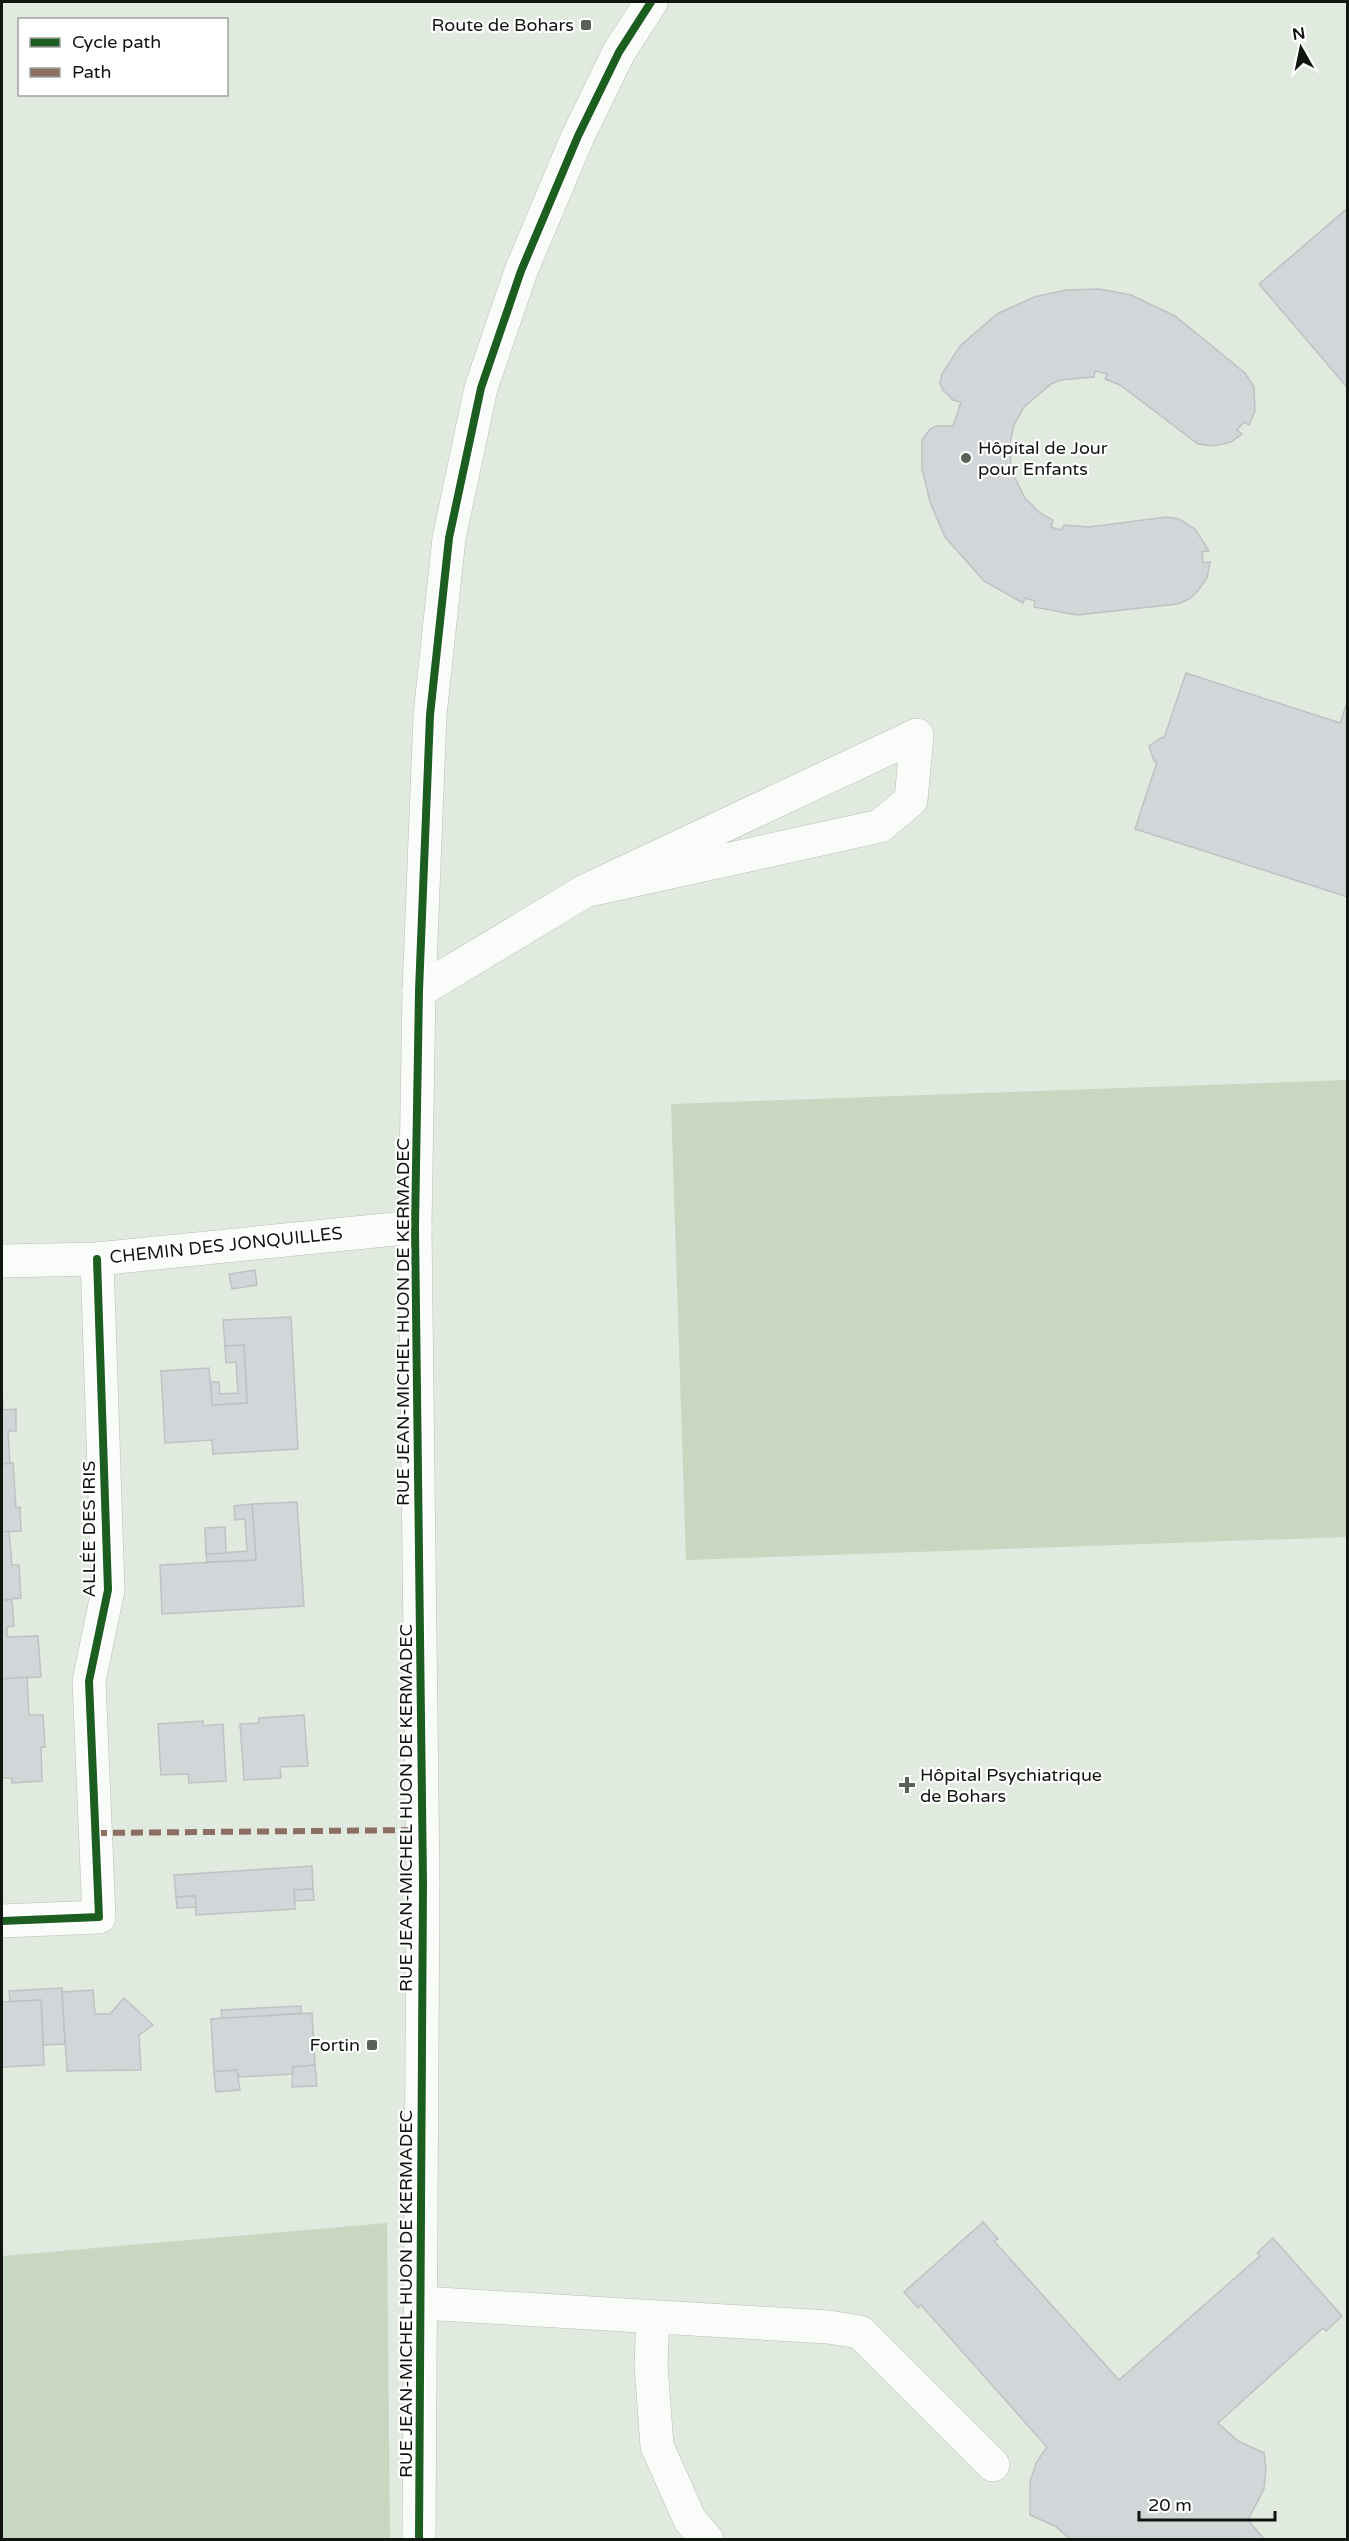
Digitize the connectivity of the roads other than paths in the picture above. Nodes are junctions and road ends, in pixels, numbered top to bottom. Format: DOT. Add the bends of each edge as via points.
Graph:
graph roads {
  1 [pos="651,2"];
  2 [pos="585,891"];
  3 [pos="419,991"];
  4 [pos="415,1227"];
  5 [pos="97,1258"];
  6 [pos="2,1262"];
  7 [pos="2,1921"];
  8 [pos="421,2303"];
  9 [pos="653,2318"];
  10 [pos="993,2464"];
  11 [pos="419,2540"];
  12 [pos="707,2540"];
  1 -- 3 [label="street, RUE JEAN-MICHEL HUON DE KERMADEC" via="619,52 578,136 521,271 481,388 449,538 430,715"];
  2 -- 2 [label="street" via="880,826 911,800 917,735"];
  2 -- 3 [label="street"];
  3 -- 4 [label="street, RUE JEAN-MICHEL HUON DE KERMADEC"];
  4 -- 5 [label="street, CHEMIN DES JONQUILLES"];
  4 -- 8 [label="street, RUE JEAN-MICHEL HUON DE KERMADEC" via="423,1882"];
  5 -- 6 [label="street, CHEMIN DES JONQUILLES"];
  5 -- 7 [label="street, ALLÉE DES IRIS" via="108,1590 89,1680 99,1917"];
  8 -- 9 [label="street"];
  8 -- 11 [label="street, RUE JEAN-MICHEL HUON DE KERMADEC"];
  9 -- 10 [label="street" via="860,2332"];
  9 -- 12 [label="street" via="651,2365 657,2446 690,2520"];
}
